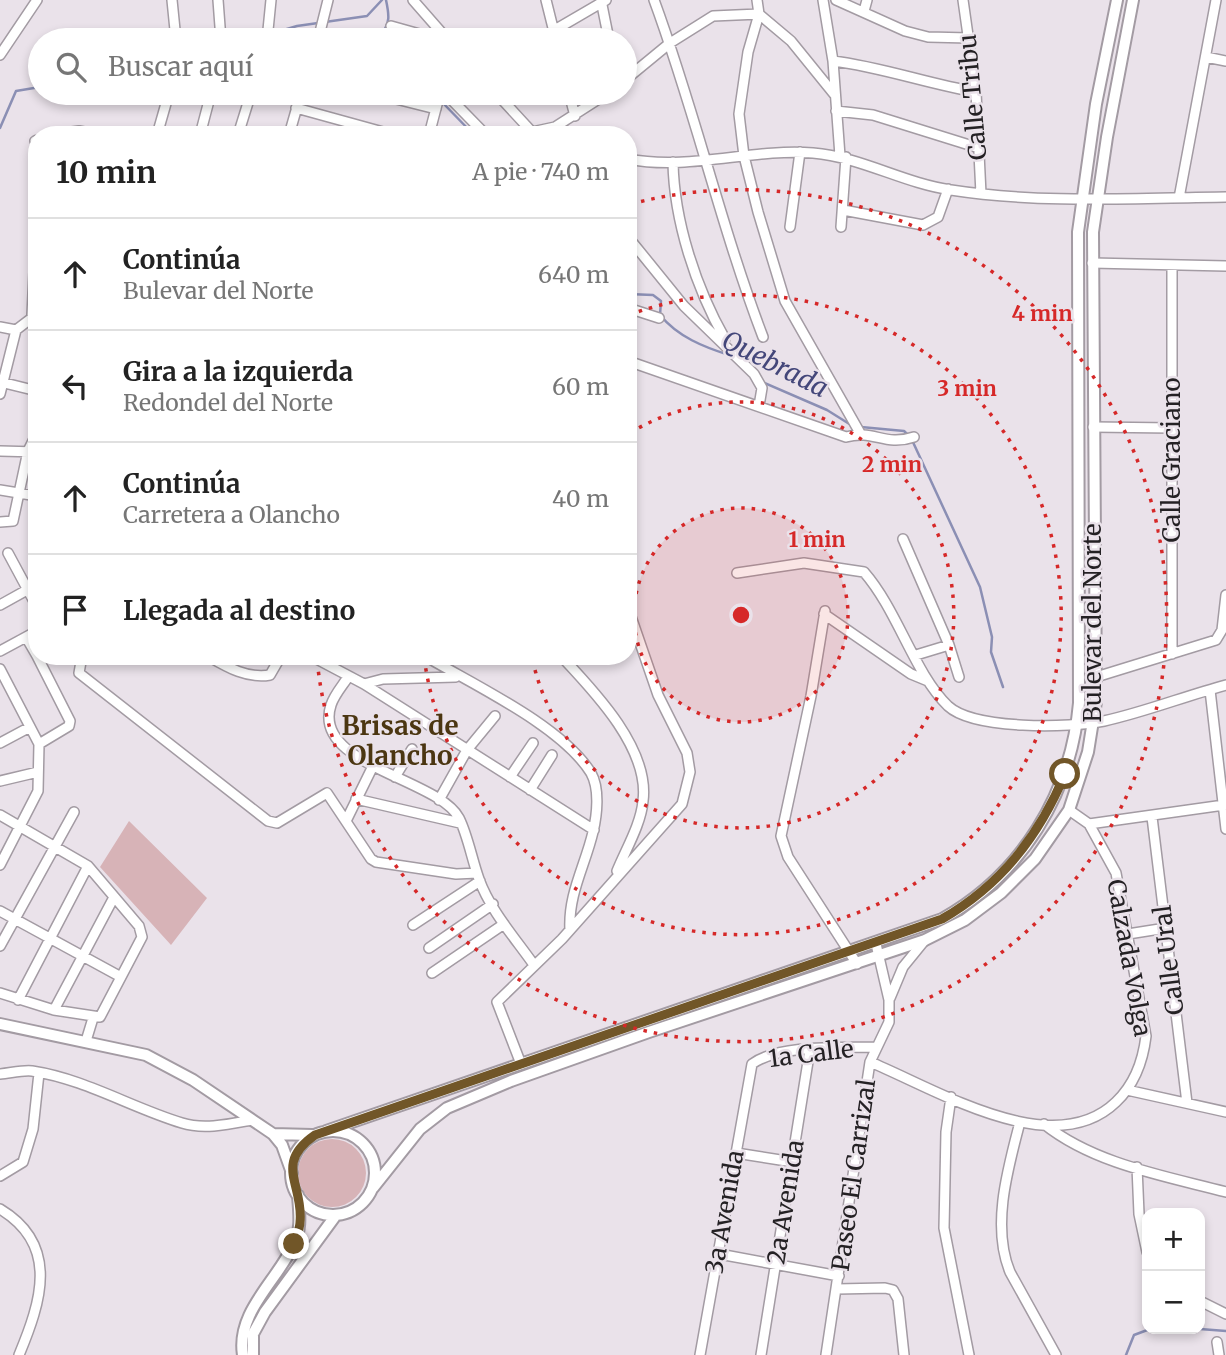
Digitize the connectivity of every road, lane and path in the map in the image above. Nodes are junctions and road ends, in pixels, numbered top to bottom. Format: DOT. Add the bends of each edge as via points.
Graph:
graph roads {
  1 [pos="37,0"];
  2 [pos="172,0"];
  3 [pos="218,0"];
  4 [pos="271,0"];
  5 [pos="328,0"];
  6 [pos="413,0"];
  7 [pos="546,0"];
  8 [pos="654,0"];
  9 [pos="757,0"];
  10 [pos="822,0"];
  11 [pos="836,0"];
  12 [pos="867,0"];
  13 [pos="963,0"];
  14 [pos="1117,0"];
  15 [pos="1133,0"];
  16 [pos="1216,0"];
  17 [pos="603,1"];
  18 [pos="864,11"];
  19 [pos="759,14"];
  20 [pos="391,26"];
  21 [pos="175,28"];
  22 [pos="220,28"];
  23 [pos="269,28"];
  24 [pos="321,28"];
  25 [pos="398,28"];
  26 [pos="438,28"];
  27 [pos="552,28"];
  28 [pos="564,28"];
  29 [pos="607,28"];
  30 [pos="969,38"];
  31 [pos="670,43"];
  32 [pos="0,55"];
  33 [pos="1206,57"];
  34 [pos="833,61"];
  35 [pos="1226,61"];
  36 [pos="637,70"];
  37 [pos="976,92"];
  38 [pos="834,96"];
  39 [pos="166,105"];
  40 [pos="208,105"];
  41 [pos="247,105"];
  42 [pos="297,105"];
  43 [pos="438,105"];
  44 [pos="449,105"];
  45 [pos="507,105"];
  46 [pos="572,105"];
  47 [pos="591,105"];
  48 [pos="296,108"];
  49 [pos="836,111"];
  50 [pos="575,116"];
  51 [pos="160,126"];
  52 [pos="202,126"];
  53 [pos="241,126"];
  54 [pos="291,126"];
  55 [pos="361,126"];
  56 [pos="434,126"];
  57 [pos="475,126"];
  58 [pos="526,126"];
  59 [pos="557,126"];
  60 [pos="979,148"];
  61 [pos="800,152"];
  62 [pos="744,156"];
  63 [pos="843,157"];
  64 [pos="637,160"];
  65 [pos="673,162"];
  66 [pos="703,162"];
  67 [pos="948,190"];
  68 [pos="981,194"];
  69 [pos="1097,197"];
  70 [pos="1226,197"];
  71 [pos="1179,198"];
  72 [pos="1081,199"];
  73 [pos="843,210"];
  74 [pos="790,227"];
  75 [pos="841,227"];
  76 [pos="637,248"];
  77 [pos="1092,263"];
  78 [pos="1172,266"];
  79 [pos="1226,266"];
  80 [pos="637,311"];
  81 [pos="659,318"];
  82 [pos="28,320"];
  83 [pos="0,327"];
  84 [pos="16,330"];
  85 [pos="763,337"];
  86 [pos="729,347"];
  87 [pos="637,363"];
  88 [pos="3,382"];
  89 [pos="28,389"];
  90 [pos="0,394"];
  91 [pos="759,405"];
  92 [pos="1093,427"];
  93 [pos="857,428"];
  94 [pos="1172,428"];
  95 [pos="911,438"];
  96 [pos="0,451"];
  97 [pos="28,452"];
  98 [pos="28,463"];
  99 [pos="0,490"];
  100 [pos="17,493"];
  101 [pos="28,495"];
  102 [pos="0,522"];
  103 [pos="904,539"];
  104 [pos="3,554"];
  105 [pos="737,573"];
  106 [pos="27,590"];
  107 [pos="1226,595"];
  108 [pos="0,605"];
  109 [pos="637,634"];
  110 [pos="26,637"];
  111 [pos="28,640"];
  112 [pos="949,645"];
  113 [pos="0,651"];
  114 [pos="916,654"];
  115 [pos="1172,654"];
  116 [pos="42,665"];
  117 [pos="80,665"];
  118 [pos="224,665"];
  119 [pos="276,665"];
  120 [pos="327,665"];
  121 [pos="439,665"];
  122 [pos="569,665"];
  123 [pos="0,669"];
  124 [pos="348,677"];
  125 [pos="457,677"];
  126 [pos="959,677"];
  127 [pos="1096,677"];
  128 [pos="929,681"];
  129 [pos="364,684"];
  130 [pos="1226,685"];
  131 [pos="1210,690"];
  132 [pos="495,716"];
  133 [pos="1094,722"];
  134 [pos="1077,724"];
  135 [pos="30,727"];
  136 [pos="0,743"];
  137 [pos="533,743"];
  138 [pos="39,744"];
  139 [pos="412,749"];
  140 [pos="467,750"];
  141 [pos="552,755"];
  142 [pos="1218,760"];
  143 [pos="373,766"];
  144 [pos="1226,767"];
  145 [pos="38,772"];
  146 [pos="510,777"];
  147 [pos="395,778"];
  148 [pos="0,781"];
  149 [pos="530,789"];
  150 [pos="356,799"];
  151 [pos="439,800"];
  152 [pos="1223,805"];
  153 [pos="1069,810"];
  154 [pos="74,812"];
  155 [pos="0,815"];
  156 [pos="1152,817"];
  157 [pos="346,821"];
  158 [pos="460,823"];
  159 [pos="1089,824"];
  160 [pos="22,827"];
  161 [pos="594,830"];
  162 [pos="1226,830"];
  163 [pos="56,846"];
  164 [pos="0,865"];
  165 [pos="88,866"];
  166 [pos="615,876"];
  167 [pos="479,877"];
  168 [pos="113,899"];
  169 [pos="493,904"];
  170 [pos="0,911"];
  171 [pos="15,919"];
  172 [pos="505,924"];
  173 [pos="414,925"];
  174 [pos="1166,928"];
  175 [pos="570,930"];
  176 [pos="1128,934"];
  177 [pos="51,938"];
  178 [pos="925,940"];
  179 [pos="876,944"];
  180 [pos="0,946"];
  181 [pos="429,948"];
  182 [pos="851,952"];
  183 [pos="880,956"];
  184 [pos="84,957"];
  185 [pos="857,964"];
  186 [pos="534,965"];
  187 [pos="432,973"];
  188 [pos="121,977"];
  189 [pos="0,993"];
  190 [pos="18,1000"];
  191 [pos="889,1000"];
  192 [pos="54,1010"];
  193 [pos="93,1018"];
  194 [pos="0,1024"];
  195 [pos="86,1041"];
  196 [pos="875,1047"];
  197 [pos="810,1049"];
  198 [pos="870,1062"];
  199 [pos="521,1064"];
  200 [pos="751,1069"];
  201 [pos="39,1073"];
  202 [pos="0,1074"];
  203 [pos="1128,1090"];
  204 [pos="951,1097"];
  205 [pos="1187,1102"];
  206 [pos="1226,1112"];
  207 [pos="252,1120"];
  208 [pos="1020,1122"];
  209 [pos="1045,1124"];
  210 [pos="320,1133"];
  211 [pos="273,1134"];
  212 [pos="736,1153"];
  213 [pos="793,1162"];
  214 [pos="1137,1167"];
  215 [pos="292,1173"];
  216 [pos="0,1176"];
  217 [pos="373,1188"];
  218 [pos="1226,1192"];
  219 [pos="298,1194"];
  220 [pos="0,1209"];
  221 [pos="336,1215"];
  222 [pos="1142,1228"];
  223 [pos="719,1254"];
  224 [pos="776,1264"];
  225 [pos="839,1276"];
  226 [pos="837,1289"];
  227 [pos="1205,1304"];
  228 [pos="1226,1314"];
  229 [pos="1217,1342"];
  230 [pos="19,1355"];
  231 [pos="243,1355"];
  232 [pos="253,1355"];
  233 [pos="700,1355"];
  234 [pos="761,1355"];
  235 [pos="826,1355"];
  236 [pos="904,1355"];
  237 [pos="969,1355"];
  238 [pos="1056,1355"];
  239 [pos="1219,1355"];
  1 -- 32 [label="street"];
  2 -- 21 [label="street"];
  3 -- 22 [label="street"];
  4 -- 23 [label="street"];
  5 -- 24 [label="street"];
  6 -- 26 [label="street"];
  7 -- 27 [label="street"];
  8 -- 31 [label="street"];
  9 -- 19 [label="street"];
  10 -- 34 [label="street"];
  11 -- 18 [label="street"];
  12 -- 18 [label="street"];
  13 -- 30 [label="street, Calle Tribu"];
  14 -- 72 [label="main road, Bulevar del Norte"];
  15 -- 69 [label="main road, Bulevar del Norte"];
  16 -- 33 [label="street"];
  17 -- 28 [label="street"];
  17 -- 29 [label="street"];
  18 -- 30 [label="street" via="905,32"];
  19 -- 31 [label="street" via="721,13"];
  19 -- 38 [label="street" via="790,41"];
  19 -- 62 [label="street" via="748,52 740,114"];
  20 -- 25 [label="street"];
  30 -- 37 [label="street, Calle Tribu"];
  31 -- 36 [label="street"];
  31 -- 66 [label="street"];
  33 -- 35 [label="street"];
  33 -- 71 [label="street"];
  34 -- 37 [label="street"];
  34 -- 38 [label="street"];
  37 -- 60 [label="street, Calle Tribu"];
  38 -- 49 [label="street"];
  39 -- 51 [label="street"];
  40 -- 52 [label="street"];
  41 -- 53 [label="street"];
  42 -- 48 [label="street"];
  43 -- 56 [label="street"];
  44 -- 57 [label="street"];
  45 -- 58 [label="street"];
  46 -- 50 [label="street"];
  47 -- 50 [label="street"];
  48 -- 54 [label="street"];
  48 -- 55 [label="street"];
  49 -- 60 [label="street" via="873,115"];
  49 -- 63 [label="street"];
  50 -- 59 [label="street"];
  60 -- 68 [label="street, Calle Tribu"];
  61 -- 62 [label="street"];
  61 -- 63 [label="street"];
  61 -- 74 [label="street"];
  62 -- 66 [label="street"];
  62 -- 93 [label="street" via="785,302"];
  63 -- 67 [label="street"];
  63 -- 73 [label="street"];
  64 -- 65 [label="street"];
  65 -- 66 [label="street"];
  65 -- 86 [label="street" via="689,248 711,315"];
  66 -- 85 [label="street"];
  67 -- 68 [label="street"];
  67 -- 73 [label="street" via="938,216 923,225"];
  68 -- 72 [label="street"];
  69 -- 71 [label="street"];
  69 -- 72 [label="street"];
  69 -- 77 [label="main road, Bulevar del Norte"];
  70 -- 71 [label="street"];
  72 -- 134 [label="main road, Bulevar del Norte"];
  73 -- 75 [label="street"];
  76 -- 86 [label="street" via="684,306"];
  77 -- 78 [label="street"];
  77 -- 92 [label="main road, Bulevar del Norte"];
  78 -- 79 [label="street"];
  78 -- 94 [label="street, Calle Graciano"];
  80 -- 81 [label="street"];
  82 -- 84 [label="street"];
  83 -- 84 [label="street"];
  84 -- 88 [label="street"];
  86 -- 91 [label="street" via="762,388"];
  87 -- 91 [label="street"];
  88 -- 89 [label="street"];
  88 -- 90 [label="street"];
  91 -- 93 [label="street" via="846,437"];
  92 -- 94 [label="street"];
  92 -- 127 [label="main road, Bulevar del Norte"];
  93 -- 95 [label="street" via="897,442"];
  94 -- 115 [label="street, Calle Graciano"];
  96 -- 97 [label="street"];
  98 -- 100 [label="street"];
  99 -- 100 [label="street"];
  100 -- 101 [label="street"];
  100 -- 102 [label="street" via="13,522"];
  103 -- 112 [label="street"];
  104 -- 106 [label="street"];
  105 -- 114 [label="street" via="804,562 864,572"];
  106 -- 108 [label="street"];
  107 -- 115 [label="street" via="1222,630 1216,640"];
  109 -- 166 [label="street" via="658,695 681,735 690,772 682,804"];
  110 -- 111 [label="street"];
  110 -- 113 [label="street"];
  112 -- 114 [label="street"];
  112 -- 126 [label="street"];
  114 -- 128 [label="street"];
  115 -- 127 [label="street"];
  116 -- 138 [label="street" via="70,721"];
  117 -- 157 [label="street" via="79,673 268,821 277,823 327,793"];
  118 -- 119 [label="street" via="258,677 270,675"];
  120 -- 124 [label="street"];
  121 -- 125 [label="street"];
  122 -- 166 [label="street" via="637,755 643,802"];
  123 -- 135 [label="street"];
  124 -- 129 [label="street"];
  124 -- 143 [label="street" via="331,705 329,723 338,741"];
  125 -- 129 [label="street" via="383,679"];
  125 -- 161 [label="street" via="562,738 571,748 592,774 597,790"];
  127 -- 133 [label="main road, Bulevar del Norte"];
  128 -- 134 [label="street" via="949,707 966,718"];
  128 -- 182 [label="street" via="911,674 825,613 781,836 788,857"];
  129 -- 140 [label="street"];
  130 -- 131 [label="street"];
  131 -- 133 [label="street"];
  131 -- 142 [label="street"];
  132 -- 140 [label="street"];
  133 -- 134 [label="street"];
  133 -- 153 [label="main road, Bulevar del Norte"];
  134 -- 179 [label="main road, Bulevar del Norte" via="1065,774 1048,814 1021,852 989,887 958,909"];
  135 -- 136 [label="street"];
  135 -- 138 [label="street"];
  137 -- 146 [label="street"];
  138 -- 145 [label="street"];
  139 -- 147 [label="street"];
  140 -- 146 [label="street"];
  140 -- 151 [label="street"];
  141 -- 149 [label="street"];
  142 -- 144 [label="street"];
  142 -- 152 [label="street"];
  143 -- 147 [label="street"];
  143 -- 150 [label="street"];
  145 -- 148 [label="street"];
  145 -- 160 [label="street" via="38,791"];
  146 -- 149 [label="street"];
  147 -- 151 [label="street"];
  149 -- 161 [label="street"];
  150 -- 157 [label="street"];
  150 -- 158 [label="street"];
  151 -- 158 [label="street"];
  152 -- 156 [label="street"];
  152 -- 162 [label="street"];
  153 -- 159 [label="street, Calzada Volga"];
  153 -- 178 [label="main road, Bulevar del Norte" via="1035,859 1001,893 965,920"];
  154 -- 163 [label="street"];
  155 -- 160 [label="street"];
  156 -- 159 [label="street"];
  156 -- 174 [label="street, Calle Ural"];
  157 -- 167 [label="street" via="376,862"];
  158 -- 167 [label="street"];
  159 -- 176 [label="street, Calzada Volga" via="1116,873"];
  160 -- 163 [label="street"];
  160 -- 164 [label="street"];
  161 -- 175 [label="street" via="572,890"];
  163 -- 165 [label="street"];
  163 -- 171 [label="street"];
  165 -- 168 [label="street"];
  165 -- 177 [label="street"];
  166 -- 175 [label="street"];
  167 -- 169 [label="street"];
  167 -- 173 [label="street"];
  168 -- 184 [label="street"];
  168 -- 188 [label="street" via="139,926 142,937"];
  169 -- 172 [label="street"];
  169 -- 181 [label="street"];
  170 -- 171 [label="street"];
  171 -- 177 [label="street"];
  171 -- 180 [label="street"];
  172 -- 186 [label="street"];
  172 -- 187 [label="street"];
  174 -- 176 [label="street"];
  174 -- 205 [label="street, Calle Ural"];
  175 -- 186 [label="street"];
  176 -- 203 [label="street, Calzada Volga" via="1146,1035 1143,1058"];
  177 -- 184 [label="street"];
  177 -- 190 [label="street"];
  178 -- 183 [label="main road, Bulevar del Norte"];
  178 -- 191 [label="street, Paseo El Carrizal" via="903,967"];
  179 -- 182 [label="main road, Bulevar del Norte"];
  179 -- 183 [label="street, Paseo El Carrizal"];
  182 -- 185 [label="street"];
  182 -- 199 [label="main road, Bulevar del Norte"];
  183 -- 185 [label="main road, Bulevar del Norte"];
  183 -- 191 [label="street, Paseo El Carrizal"];
  184 -- 188 [label="street"];
  184 -- 192 [label="street"];
  185 -- 217 [label="main road, Bulevar del Norte" via="601,1049 447,1108 420,1129"];
  186 -- 199 [label="street" via="496,1002"];
  188 -- 193 [label="street" via="100,1017"];
  189 -- 190 [label="street"];
  190 -- 192 [label="street"];
  191 -- 196 [label="street, Paseo El Carrizal" via="889,1025"];
  192 -- 193 [label="street"];
  193 -- 195 [label="street"];
  194 -- 195 [label="main road"];
  195 -- 207 [label="main road" via="146,1055"];
  196 -- 197 [label="street, 1a Calle"];
  196 -- 198 [label="street, Paseo El Carrizal"];
  197 -- 200 [label="street, 1a Calle" via="761,1059"];
  197 -- 213 [label="street, 2a Avenida"];
  198 -- 204 [label="street, Calzada Volga"];
  198 -- 225 [label="street, Paseo El Carrizal"];
  199 -- 210 [label="main road, Bulevar del Norte"];
  200 -- 212 [label="street, 3a Avenida"];
  201 -- 202 [label="street"];
  201 -- 207 [label="street" via="130,1101 184,1124 224,1126"];
  201 -- 216 [label="street" via="33,1129 23,1162"];
  203 -- 205 [label="street"];
  203 -- 209 [label="street, Calzada Volga" via="1089,1122"];
  204 -- 208 [label="street, Calzada Volga"];
  204 -- 237 [label="street" via="944,1228"];
  205 -- 206 [label="street"];
  207 -- 211 [label="main road"];
  208 -- 209 [label="street, Calzada Volga"];
  208 -- 238 [label="street" via="1003,1202 1005,1257"];
  209 -- 214 [label="street" via="1073,1145"];
  210 -- 211 [label="main road"];
  210 -- 215 [label="main road" via="298,1151"];
  210 -- 217 [label="main road" via="351,1134 361,1141 374,1163"];
  211 -- 215 [label="main road"];
  212 -- 213 [label="street"];
  212 -- 223 [label="street, 3a Avenida"];
  213 -- 224 [label="street, 2a Avenida"];
  214 -- 218 [label="street"];
  214 -- 222 [label="street"];
  215 -- 219 [label="main road"];
  217 -- 221 [label="main road" via="357,1208"];
  219 -- 221 [label="main road" via="314,1210"];
  219 -- 231 [label="main road" via="300,1221 294,1244 249,1316 240,1337"];
  220 -- 230 [label="street" via="37,1247 42,1273 36,1310"];
  221 -- 232 [label="main road" via="265,1312 253,1334"];
  223 -- 224 [label="street"];
  223 -- 233 [label="street, 3a Avenida"];
  224 -- 225 [label="street"];
  224 -- 234 [label="street, 2a Avenida"];
  225 -- 226 [label="street, Paseo El Carrizal"];
  226 -- 235 [label="street, Paseo El Carrizal"];
  226 -- 236 [label="street" via="893,1290"];
  227 -- 228 [label="street"];
  229 -- 239 [label="street"];
}
